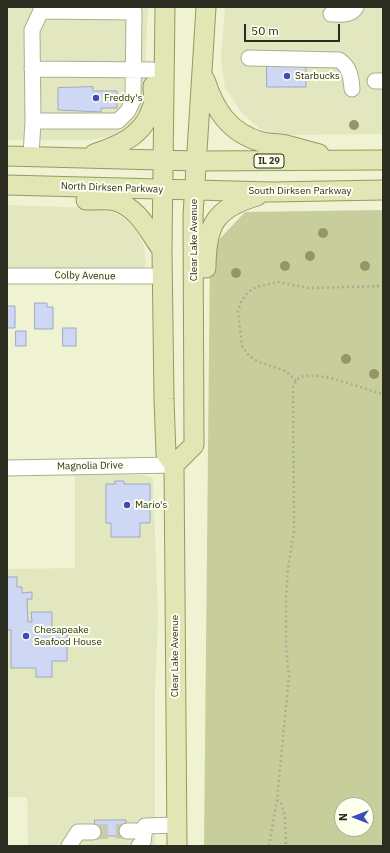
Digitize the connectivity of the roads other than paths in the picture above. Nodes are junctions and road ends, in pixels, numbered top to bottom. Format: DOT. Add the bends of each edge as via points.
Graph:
graph roads {
  1 [pos="154,7"];
  2 [pos="165,7"];
  3 [pos="206,7"];
  4 [pos="356,7"];
  5 [pos="41,9"];
  6 [pos="134,9"];
  7 [pos="332,13"];
  8 [pos="250,58"];
  9 [pos="32,69"];
  10 [pos="134,70"];
  11 [pos="153,70"];
  12 [pos="203,74"];
  13 [pos="352,89"];
  14 [pos="33,121"];
  15 [pos="7,156"];
  16 [pos="31,156"];
  17 [pos="84,157"];
  18 [pos="164,160"];
  19 [pos="341,160"];
  20 [pos="383,160"];
  21 [pos="197,161"];
  22 [pos="7,184"];
  23 [pos="163,189"];
  24 [pos="383,190"];
  25 [pos="194,191"];
  26 [pos="218,191"];
  27 [pos="272,192"];
  28 [pos="7,197"];
  29 [pos="162,250"];
  30 [pos="7,276"];
  31 [pos="162,276"];
  32 [pos="194,385"];
  33 [pos="174,465"];
  34 [pos="7,468"];
  35 [pos="177,825"];
  36 [pos="127,831"];
  37 [pos="144,831"];
  38 [pos="93,832"];
  39 [pos="69,846"];
  40 [pos="139,846"];
  41 [pos="177,846"];
  1 -- 11 [label="main road"];
  2 -- 18 [label="main road, Clear Lake Avenue"];
  3 -- 12 [label="main road, Clear Lake Avenue"];
  4 -- 7 [label="street" via="348,14"];
  5 -- 6 [label="street"];
  5 -- 9 [label="street" via="32,30"];
  6 -- 10 [label="street"];
  8 -- 13 [label="street" via="339,60 346,64"];
  9 -- 10 [label="street"];
  9 -- 14 [label="street"];
  10 -- 11 [label="street"];
  10 -- 14 [label="street" via="133,100 128,111 118,121"];
  11 -- 17 [label="main road" via="153,107 139,130 128,140"];
  12 -- 19 [label="main road" via="215,106 223,119 234,128 261,142 284,144"];
  12 -- 21 [label="main road, Clear Lake Avenue"];
  14 -- 16 [label="street"];
  15 -- 16 [label="main road, IL 29"];
  16 -- 17 [label="main road, IL 29"];
  17 -- 18 [label="main road, IL 29"];
  18 -- 21 [label="main road, IL 29"];
  18 -- 23 [label="main road, Clear Lake Avenue"];
  19 -- 20 [label="main road, IL 29"];
  19 -- 21 [label="main road, IL 29"];
  21 -- 25 [label="main road, Clear Lake Avenue"];
  22 -- 23 [label="main road, North Dirksen Parkway"];
  23 -- 25 [label="main road, North Dirksen Parkway"];
  23 -- 29 [label="main road, Clear Lake Avenue"];
  24 -- 27 [label="main road, South Dirksen Parkway"];
  25 -- 26 [label="main road, North Dirksen Parkway"];
  25 -- 32 [label="main road, Clear Lake Avenue"];
  26 -- 27 [label="main road, South Dirksen Parkway"];
  27 -- 32 [label="main road" via="238,202 217,218 208,233 205,372"];
  28 -- 29 [label="main road" via="114,201 131,209 141,219"];
  29 -- 31 [label="main road, Clear Lake Avenue"];
  30 -- 31 [label="street, Colby Avenue"];
  31 -- 33 [label="main road, Clear Lake Avenue" via="166,454"];
  32 -- 33 [label="main road, Clear Lake Avenue" via="194,445"];
  33 -- 34 [label="street, Magnolia Drive"];
  33 -- 35 [label="main road, Clear Lake Avenue"];
  35 -- 37 [label="street" via="144,826"];
  35 -- 41 [label="main road, Clear Lake Avenue"];
  36 -- 37 [label="street"];
  37 -- 40 [label="street" via="143,842"];
  38 -- 39 [label="street" via="78,832"];
}
